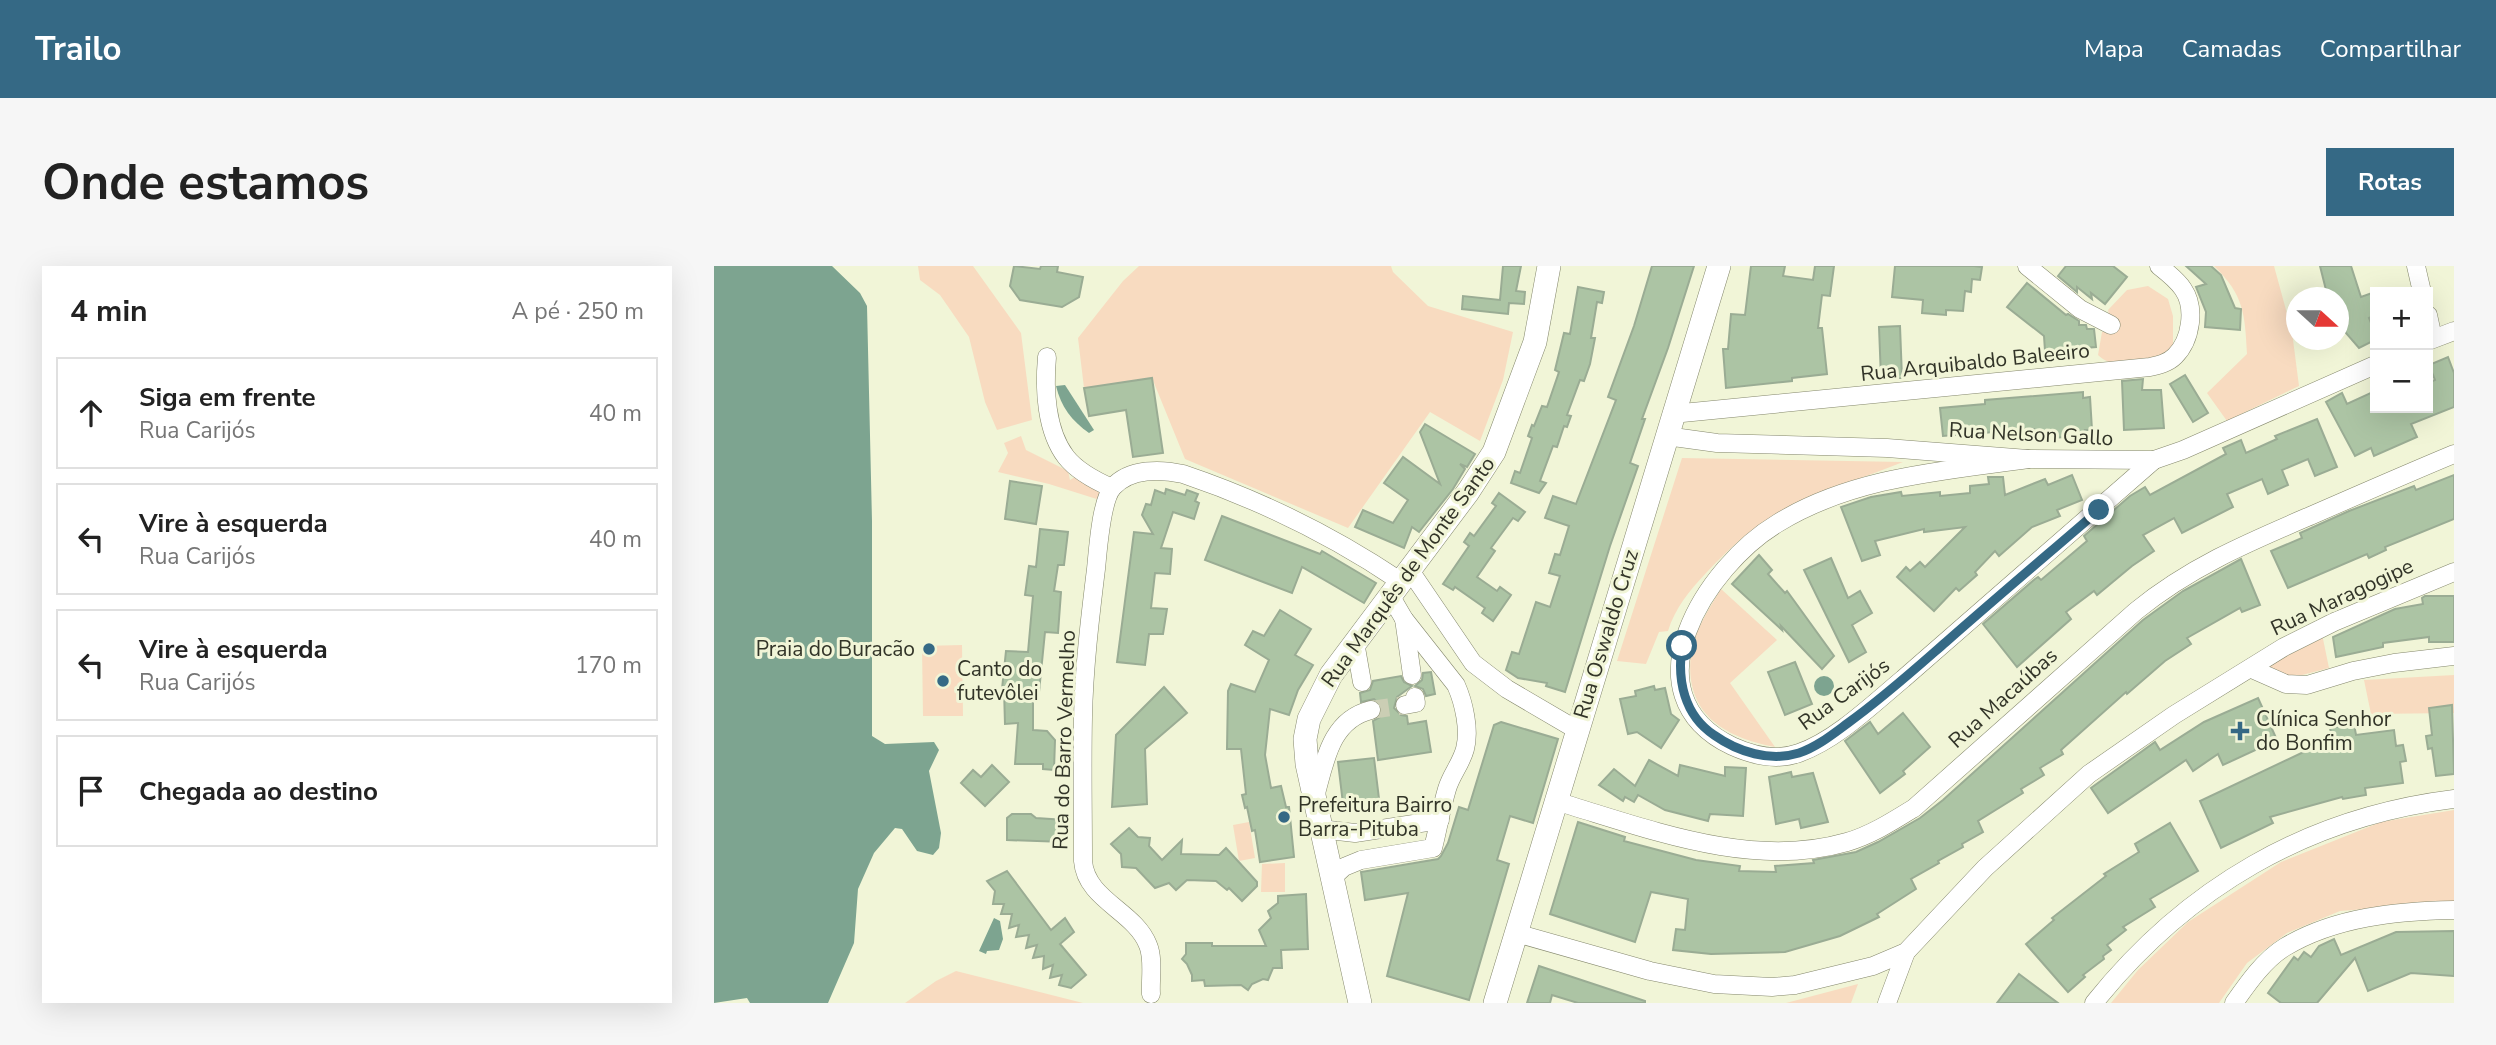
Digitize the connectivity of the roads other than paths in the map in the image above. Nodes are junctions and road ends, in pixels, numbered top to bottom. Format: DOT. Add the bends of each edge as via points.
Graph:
graph roads {
  1 [pos="1549,266"];
  2 [pos="1719,266"];
  3 [pos="2026,266"];
  4 [pos="2159,266"];
  5 [pos="2416,266"];
  6 [pos="2421,287"];
  7 [pos="2112,325"];
  8 [pos="2454,331"];
  9 [pos="2433,338"];
  10 [pos="1047,357"];
  11 [pos="2370,367"];
  12 [pos="1669,425"];
  13 [pos="2454,454"];
  14 [pos="2028,459"];
  15 [pos="2154,460"];
  16 [pos="1112,488"];
  17 [pos="2454,572"];
  18 [pos="1400,582"];
  19 [pos="1404,619"];
  20 [pos="1355,642"];
  21 [pos="2454,656"];
  22 [pos="2252,668"];
  23 [pos="1412,675"];
  24 [pos="1362,682"];
  25 [pos="1368,708"];
  26 [pos="1577,730"];
  27 [pos="2454,799"];
  28 [pos="1314,800"];
  29 [pos="1555,801"];
  30 [pos="1440,820"];
  31 [pos="1320,829"];
  32 [pos="1355,833"];
  33 [pos="1361,860"];
  34 [pos="1331,879"];
  35 [pos="2454,910"];
  36 [pos="1516,933"];
  37 [pos="1906,953"];
  38 [pos="1151,994"];
  39 [pos="1360,1003"];
  40 [pos="1495,1003"];
  41 [pos="1887,1003"];
  42 [pos="2094,1003"];
  43 [pos="2234,1003"];
  1 -- 18 [label="main road, Rua Marquês de Monte Santo" via="1535,342 1494,452"];
  2 -- 12 [label="main road, Rua Oswaldo Cruz"];
  3 -- 7 [label="street" via="2080,309"];
  4 -- 12 [label="street, Rua Arquibaldo Baleeiro" via="2184,290 2190,316 2183,344 2165,364"];
  5 -- 6 [label="street"];
  8 -- 9 [label="street"];
  10 -- 16 [label="street" via="1049,422 1066,457"];
  11 -- 15 [label="street, Rua Nelson Gallo"];
  12 -- 14 [label="street, Rua Nelson Gallo" via="1717,443 1887,448"];
  12 -- 26 [label="main road, Rua Oswaldo Cruz"];
  13 -- 29 [label="street, Rua Macaúbas" via="2228,551 2182,576 1914,808 1873,832 1821,848 1751,850 1663,833"];
  14 -- 15 [label="street, Rua Nelson Gallo"];
  14 -- 15 [label="street, Rua Carijós" via="1870,484 1800,510 1757,537 1710,588 1688,628 1679,664 1680,684 1696,718 1721,740 1760,756 1799,753 1818,744 1903,680"];
  16 -- 18 [label="street" via="1125,478 1152,471 1192,477 1290,517"];
  16 -- 38 [label="street, Rua do Barro Vermelho" via="1100,529 1086,664 1083,861 1092,886 1148,943"];
  17 -- 22 [label="street, Rua Maragogipe" via="2334,622"];
  18 -- 19 [label="street"];
  18 -- 20 [label="main road, Rua Marquês de Monte Santo"];
  18 -- 26 [label="street" via="1473,663"];
  19 -- 23 [label="street"];
  19 -- 30 [label="street" via="1456,685 1461,698 1465,750 1447,789"];
  20 -- 24 [label="street"];
  20 -- 28 [label="main road, Rua Marquês de Monte Santo" via="1331,675 1309,719 1305,739"];
  21 -- 22 [label="street" via="2380,665 2307,685 2286,684"];
  22 -- 37 [label="street, Rua Maragogipe" via="2174,715 2089,775 1985,868"];
  25 -- 28 [label="street" via="1340,728 1330,745"];
  26 -- 29 [label="main road, Rua Oswaldo Cruz"];
  27 -- 42 [label="street" via="2353,820 2236,873 2147,943"];
  28 -- 31 [label="main road, Rua Marquês de Monte Santo"];
  29 -- 36 [label="main road, Rua Oswaldo Cruz"];
  30 -- 32 [label="street"];
  30 -- 33 [label="street" via="1433,848"];
  31 -- 32 [label="street"];
  31 -- 34 [label="main road, Rua Marquês de Monte Santo"];
  32 -- 33 [label="street"];
  33 -- 34 [label="street"];
  34 -- 39 [label="main road, Rua Marquês de Monte Santo"];
  35 -- 43 [label="street" via="2391,913 2318,932 2276,954"];
  36 -- 37 [label="street" via="1683,979 1742,986 1815,981"];
  36 -- 40 [label="main road, Rua Oswaldo Cruz"];
  37 -- 41 [label="street"];
}
